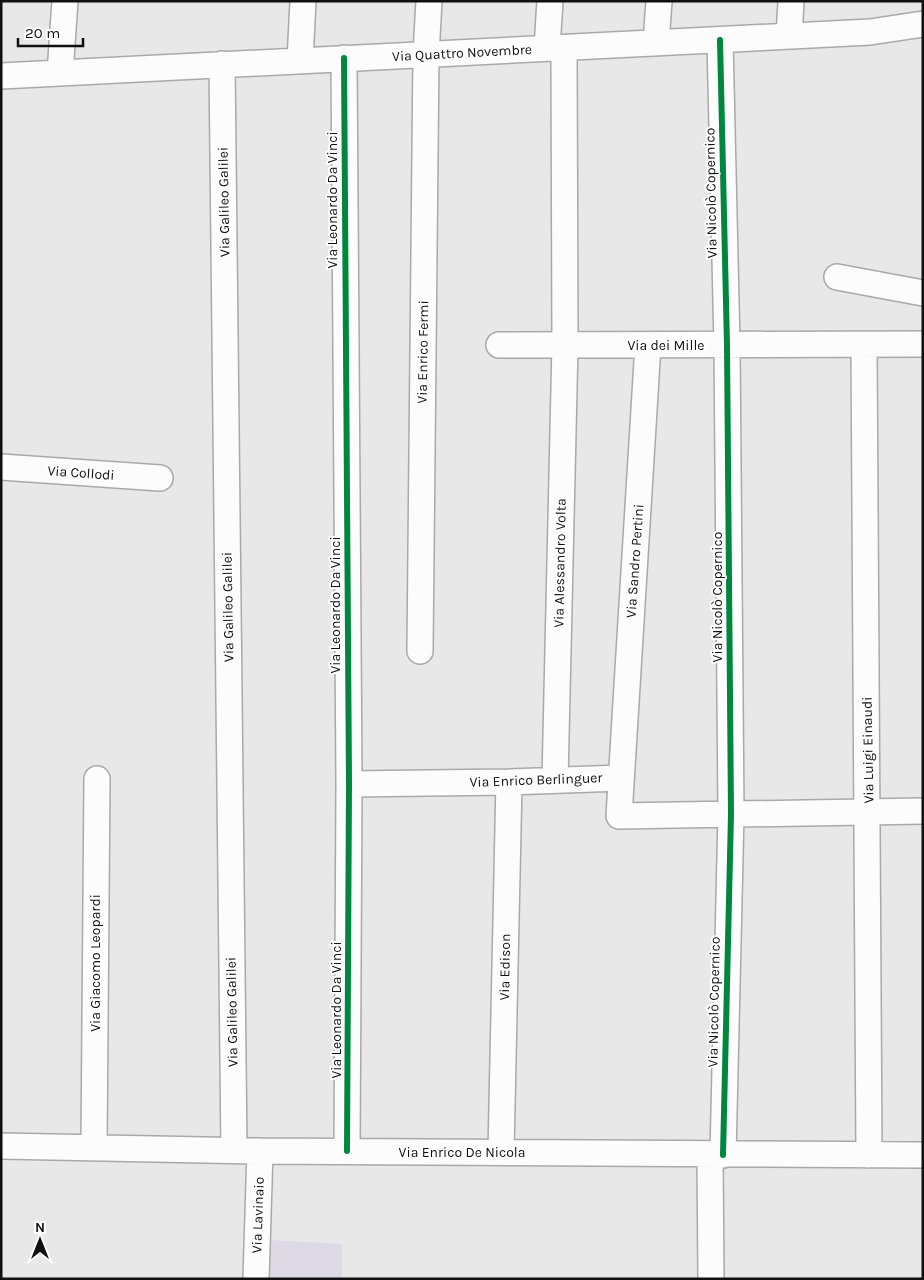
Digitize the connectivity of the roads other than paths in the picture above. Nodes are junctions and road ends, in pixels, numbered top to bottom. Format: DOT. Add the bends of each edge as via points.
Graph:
graph roads {
  1 [pos="65,1"];
  2 [pos="303,1"];
  3 [pos="430,1"];
  4 [pos="550,1"];
  5 [pos="658,1"];
  6 [pos="791,1"];
  7 [pos="923,24"];
  8 [pos="789,36"];
  9 [pos="720,40"];
  10 [pos="656,43"];
  11 [pos="555,48"];
  12 [pos="426,54"];
  13 [pos="344,58"];
  14 [pos="300,60"];
  15 [pos="222,64"];
  16 [pos="60,73"];
  17 [pos="1,76"];
  18 [pos="838,277"];
  19 [pos="923,293"];
  20 [pos="864,344"];
  21 [pos="923,344"];
  22 [pos="499,345"];
  23 [pos="565,345"];
  24 [pos="648,345"];
  25 [pos="727,346"];
  26 [pos="1,467"];
  27 [pos="160,478"];
  28 [pos="420,650"];
  29 [pos="621,778"];
  30 [pos="97,779"];
  31 [pos="556,780"];
  32 [pos="509,782"];
  33 [pos="349,784"];
  34 [pos="923,811"];
  35 [pos="869,812"];
  36 [pos="731,814"];
  37 [pos="1,1146"];
  38 [pos="94,1146"];
  39 [pos="234,1150"];
  40 [pos="348,1151"];
  41 [pos="260,1152"];
  42 [pos="502,1152"];
  43 [pos="717,1155"];
  44 [pos="869,1155"];
  45 [pos="923,1155"];
  46 [pos="256,1279"];
  47 [pos="711,1279"];
  1 -- 16 [label="street"];
  2 -- 14 [label="street"];
  3 -- 12 [label="street, Via Enrico Fermi"];
  4 -- 11 [label="street, Via Alessandro Volta"];
  5 -- 10 [label="street"];
  6 -- 8 [label="street"];
  7 -- 8 [label="street, Via Quattro Novembre" via="870,32"];
  8 -- 9 [label="street, Via Quattro Novembre"];
  9 -- 10 [label="street, Via Quattro Novembre"];
  9 -- 25 [label="street, Via Nicolò Copernico"];
  10 -- 11 [label="street, Via Quattro Novembre"];
  11 -- 12 [label="street, Via Quattro Novembre"];
  11 -- 23 [label="street, Via Alessandro Volta"];
  12 -- 13 [label="street, Via Quattro Novembre"];
  12 -- 28 [label="street, Via Enrico Fermi"];
  13 -- 14 [label="street, Via Quattro Novembre"];
  13 -- 33 [label="street, Via Leonardo Da Vinci"];
  14 -- 15 [label="street, Via Quattro Novembre"];
  15 -- 16 [label="street, Via Quattro Novembre"];
  15 -- 39 [label="street, Via Galileo Galilei"];
  16 -- 17 [label="street, Via Quattro Novembre"];
  18 -- 19 [label="street"];
  20 -- 21 [label="street, Via dei Mille"];
  20 -- 25 [label="street, Via dei Mille"];
  20 -- 35 [label="street, Via Luigi Einaudi"];
  22 -- 23 [label="street, Via dei Mille"];
  23 -- 24 [label="street, Via dei Mille"];
  23 -- 31 [label="street, Via Alessandro Volta"];
  24 -- 25 [label="street, Via dei Mille"];
  24 -- 29 [label="street, Via Sandro Pertini"];
  25 -- 36 [label="street, Via Nicolò Copernico"];
  26 -- 27 [label="street, Via Collodi"];
  29 -- 31 [label="street, Via Enrico Berlinguer"];
  29 -- 36 [label="street, Via Enrico Berlinguer" via="620,816"];
  30 -- 38 [label="street, Via Giacomo Leopardi"];
  31 -- 32 [label="street, Via Enrico Berlinguer"];
  32 -- 33 [label="street, Via Enrico Berlinguer"];
  32 -- 42 [label="street, Via Edison"];
  33 -- 40 [label="street, Via Leonardo Da Vinci"];
  34 -- 35 [label="street, Via Enrico Berlinguer"];
  35 -- 36 [label="street, Via Enrico Berlinguer"];
  35 -- 44 [label="street, Via Luigi Einaudi"];
  36 -- 43 [label="street, Via Nicolò Copernico"];
  37 -- 38 [label="street, Via Enrico De Nicola"];
  38 -- 39 [label="street, Via Enrico De Nicola"];
  39 -- 41 [label="street, Via Enrico De Nicola"];
  40 -- 41 [label="street, Via Enrico De Nicola"];
  40 -- 42 [label="street, Via Enrico De Nicola"];
  41 -- 46 [label="street, Via Lavinaio"];
  42 -- 43 [label="street, Via Enrico De Nicola"];
  43 -- 44 [label="street, Via Enrico De Nicola"];
  43 -- 47 [label="street, Via Nicolò Copernico"];
  44 -- 45 [label="street, Via Enrico De Nicola"];
}
